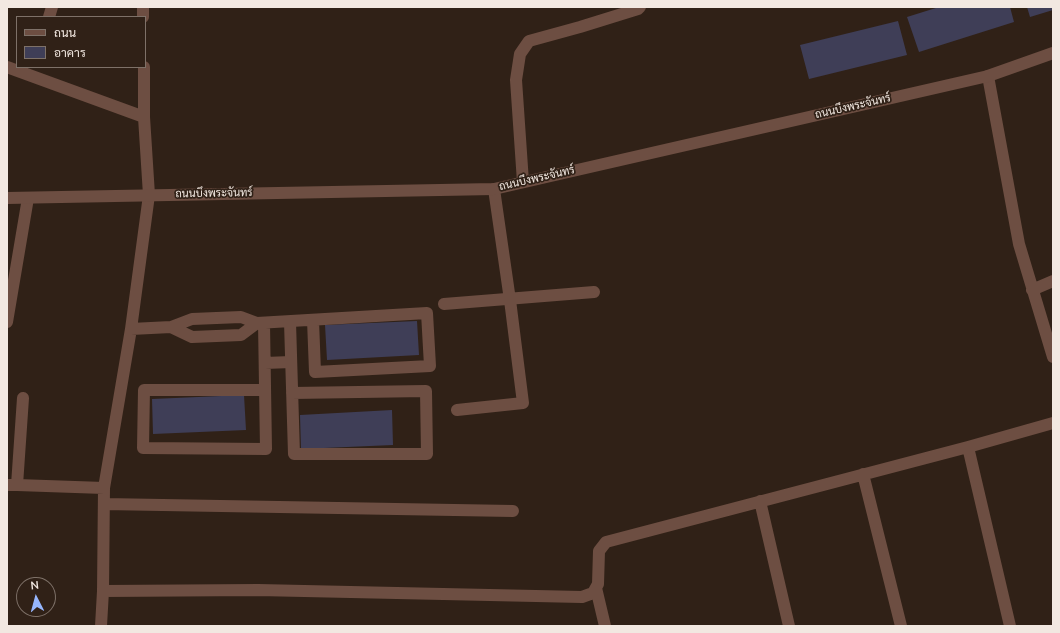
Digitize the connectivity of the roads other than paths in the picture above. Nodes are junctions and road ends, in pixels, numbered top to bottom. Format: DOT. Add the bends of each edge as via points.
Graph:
graph roads {
  1 [pos="642,8"];
  2 [pos="1053,53"];
  3 [pos="7,67"];
  4 [pos="144,68"];
  5 [pos="32,71"];
  6 [pos="988,76"];
  7 [pos="144,117"];
  8 [pos="523,182"];
  9 [pos="494,189"];
  10 [pos="149,195"];
  11 [pos="7,198"];
  12 [pos="28,198"];
  13 [pos="1053,281"];
  14 [pos="1032,290"];
  15 [pos="594,292"];
  16 [pos="510,300"];
  17 [pos="444,304"];
  18 [pos="313,320"];
  19 [pos="7,322"];
  20 [pos="290,322"];
  21 [pos="261,323"];
  22 [pos="171,327"];
  23 [pos="130,329"];
  24 [pos="1049,329"];
  25 [pos="1053,357"];
  26 [pos="291,362"];
  27 [pos="265,363"];
  28 [pos="265,390"];
  29 [pos="292,393"];
  30 [pos="23,398"];
  31 [pos="457,410"];
  32 [pos="1053,423"];
  33 [pos="968,447"];
  34 [pos="863,474"];
  35 [pos="12,485"];
  36 [pos="104,488"];
  37 [pos="760,501"];
  38 [pos="104,504"];
  39 [pos="513,511"];
  40 [pos="596,588"];
  41 [pos="103,591"];
  42 [pos="101,626"];
  43 [pos="605,626"];
  44 [pos="789,626"];
  45 [pos="900,626"];
  46 [pos="1010,626"];
  1 -- 8 [label="street" via="529,41 520,54 516,80"];
  2 -- 6 [label="street, ถนนบึงพระจันทร์"];
  3 -- 5 [label="street"];
  4 -- 7 [label="street"];
  5 -- 7 [label="street"];
  6 -- 8 [label="street, ถนนบึงพระจันทร์"];
  6 -- 14 [label="street" via="1019,244"];
  7 -- 10 [label="street"];
  8 -- 9 [label="street, ถนนบึงพระจันทร์"];
  9 -- 10 [label="street, ถนนบึงพระจันทร์"];
  9 -- 16 [label="street"];
  10 -- 12 [label="street, ถนนบึงพระจันทร์"];
  10 -- 23 [label="street"];
  11 -- 12 [label="street, ถนนบึงพระจันทร์"];
  12 -- 19 [label="street"];
  13 -- 14 [label="street"];
  14 -- 24 [label="street"];
  15 -- 16 [label="street"];
  16 -- 17 [label="street"];
  16 -- 31 [label="street" via="523,403"];
  18 -- 18 [label="street" via="427,313 430,366 316,372"];
  18 -- 20 [label="street"];
  20 -- 21 [label="street"];
  20 -- 26 [label="street"];
  21 -- 22 [label="street" via="240,317 192,319"];
  21 -- 22 [label="street" via="240,335 192,337"];
  21 -- 27 [label="street"];
  22 -- 23 [label="street"];
  23 -- 36 [label="street"];
  24 -- 25 [label="street"];
  26 -- 27 [label="street"];
  26 -- 29 [label="street"];
  27 -- 28 [label="street"];
  28 -- 28 [label="street" via="266,449 143,448 144,390"];
  29 -- 29 [label="street" via="294,454 427,454 426,391"];
  30 -- 35 [label="street"];
  32 -- 33 [label="street"];
  33 -- 34 [label="street"];
  33 -- 46 [label="street"];
  34 -- 37 [label="street"];
  34 -- 45 [label="street"];
  35 -- 36 [label="street"];
  36 -- 38 [label="street"];
  37 -- 40 [label="street" via="606,542 599,551"];
  37 -- 44 [label="street"];
  38 -- 39 [label="street"];
  38 -- 41 [label="street"];
  40 -- 41 [label="street" via="593,593 582,597 258,590"];
  40 -- 43 [label="street"];
  41 -- 42 [label="street"];
}
